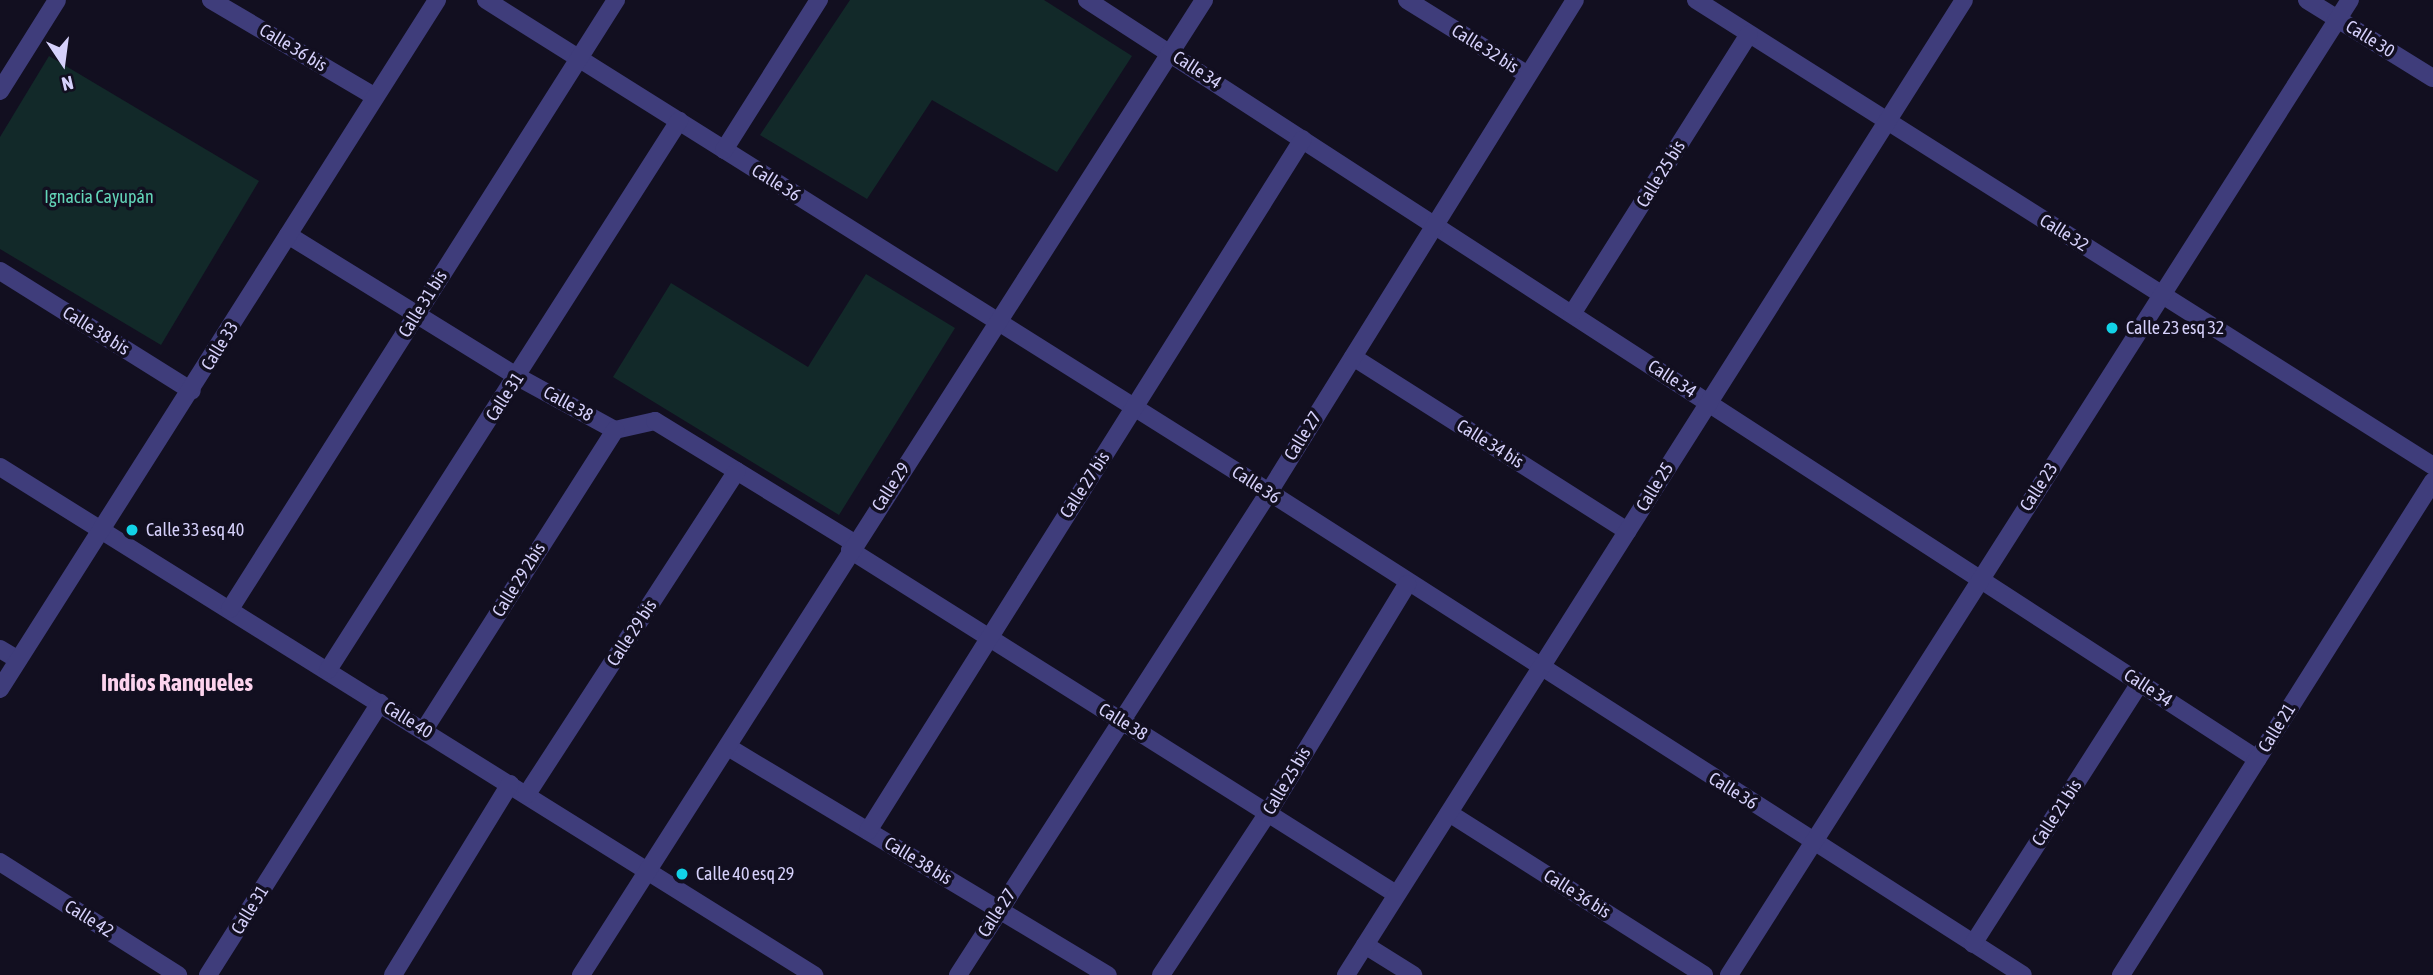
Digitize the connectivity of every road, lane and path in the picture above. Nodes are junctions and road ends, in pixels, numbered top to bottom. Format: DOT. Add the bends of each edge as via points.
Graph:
graph roads {
  1 [pos="57,0"];
  2 [pos="211,0"];
  3 [pos="437,0"];
  4 [pos="486,0"];
  5 [pos="616,0"];
  6 [pos="819,0"];
  7 [pos="1087,0"];
  8 [pos="1204,0"];
  9 [pos="1407,0"];
  10 [pos="1575,0"];
  11 [pos="1696,0"];
  12 [pos="1964,0"];
  13 [pos="2307,0"];
  14 [pos="2350,0"];
  15 [pos="2338,19"];
  16 [pos="1749,33"];
  17 [pos="1172,54"];
  18 [pos="579,59"];
  19 [pos="1528,75"];
  20 [pos="2433,78"];
  21 [pos="0,91"];
  22 [pos="374,96"];
  23 [pos="1885,120"];
  24 [pos="679,121"];
  25 [pos="1303,139"];
  26 [pos="724,150"];
  27 [pos="1435,224"];
  28 [pos="288,234"];
  29 [pos="0,271"];
  30 [pos="2162,295"];
  31 [pos="417,314"];
  32 [pos="1572,314"];
  33 [pos="999,323"];
  34 [pos="1353,358"];
  35 [pos="518,377"];
  36 [pos="192,391"];
  37 [pos="1707,402"];
  38 [pos="1134,408"];
  39 [pos="615,430"];
  40 [pos="2433,466"];
  41 [pos="0,467"];
  42 [pos="737,471"];
  43 [pos="2433,481"];
  44 [pos="1269,492"];
  45 [pos="104,530"];
  46 [pos="1627,531"];
  47 [pos="852,547"];
  48 [pos="1980,579"];
  49 [pos="1407,584"];
  50 [pos="230,609"];
  51 [pos="987,637"];
  52 [pos="0,649"];
  53 [pos="18,660"];
  54 [pos="328,670"];
  55 [pos="1542,670"];
  56 [pos="2140,683"];
  57 [pos="0,689"];
  58 [pos="380,703"];
  59 [pos="1122,721"];
  60 [pos="424,730"];
  61 [pos="729,747"];
  62 [pos="2257,759"];
  63 [pos="510,784"];
  64 [pos="527,794"];
  65 [pos="1268,813"];
  66 [pos="1449,813"];
  67 [pos="868,831"];
  68 [pos="1813,841"];
  69 [pos="0,862"];
  70 [pos="647,870"];
  71 [pos="1396,894"];
  72 [pos="999,909"];
  73 [pos="1973,944"];
  74 [pos="1365,945"];
  75 [pos="178,975"];
  76 [pos="208,975"];
  77 [pos="393,975"];
  78 [pos="581,975"];
  79 [pos="814,975"];
  80 [pos="958,975"];
  81 [pos="1108,975"];
  82 [pos="1161,975"];
  83 [pos="1346,975"];
  84 [pos="1413,975"];
  85 [pos="1704,975"];
  86 [pos="1729,975"];
  87 [pos="2023,975"];
  88 [pos="2121,975"];
  1 -- 21 [label="street"];
  2 -- 22 [label="street, Calle 36 bis"];
  3 -- 22 [label="street, Calle 33"];
  4 -- 18 [label="street, Calle 36"];
  5 -- 18 [label="street, Calle 31 bis"];
  6 -- 26 [label="street"];
  7 -- 17 [label="street, Calle 34"];
  8 -- 17 [label="street, Calle 29"];
  9 -- 19 [label="street, Calle 32 bis"];
  10 -- 19 [label="street, Calle 27"];
  11 -- 16 [label="street, Calle 32"];
  12 -- 23 [label="street, Calle 25"];
  13 -- 15 [label="street, Calle 30"];
  14 -- 15 [label="street, Calle 23"];
  15 -- 20 [label="street, Calle 30"];
  15 -- 30 [label="street, Calle 23"];
  16 -- 23 [label="street, Calle 32"];
  16 -- 32 [label="street, Calle 25 bis"];
  17 -- 25 [label="street, Calle 34"];
  17 -- 33 [label="street, Calle 29"];
  18 -- 24 [label="street, Calle 36"];
  18 -- 31 [label="street, Calle 31 bis"];
  19 -- 27 [label="street, Calle 27"];
  22 -- 28 [label="street, Calle 33"];
  23 -- 30 [label="street, Calle 32"];
  23 -- 37 [label="street, Calle 25"];
  24 -- 26 [label="street, Calle 36"];
  24 -- 35 [label="street, Calle 31"];
  25 -- 27 [label="street, Calle 34"];
  25 -- 38 [label="street, Calle 27 bis"];
  26 -- 33 [label="street, Calle 36"];
  27 -- 32 [label="street, Calle 34"];
  27 -- 34 [label="street, Calle 27"];
  28 -- 31 [label="street, Calle 38"];
  28 -- 36 [label="street, Calle 33"];
  29 -- 36 [label="street, Calle 38 bis"];
  30 -- 40 [label="street, Calle 32"];
  30 -- 48 [label="street, Calle 23"];
  31 -- 35 [label="street, Calle 38"];
  31 -- 50 [label="street, Calle 31 bis"];
  32 -- 37 [label="street, Calle 34"];
  33 -- 38 [label="street, Calle 36"];
  33 -- 47 [label="street, Calle 29"];
  34 -- 44 [label="street, Calle 27"];
  34 -- 46 [label="street, Calle 34 bis"];
  35 -- 39 [label="street, Calle 38"];
  35 -- 54 [label="street, Calle 31"];
  36 -- 45 [label="street, Calle 33"];
  37 -- 46 [label="street, Calle 25"];
  37 -- 48 [label="street, Calle 34"];
  38 -- 44 [label="street, Calle 36"];
  38 -- 51 [label="street, Calle 27 bis"];
  39 -- 42 [label="street, Calle 38" via="655,421"];
  39 -- 60 [label="street, Calle 29 2bis"];
  41 -- 45 [label="street, Calle 40"];
  42 -- 47 [label="street, Calle 38"];
  42 -- 64 [label="street, Calle 29 bis"];
  43 -- 62 [label="street, Calle 21"];
  44 -- 49 [label="street, Calle 36"];
  44 -- 59 [label="street, Calle 27"];
  45 -- 50 [label="street, Calle 40"];
  45 -- 53 [label="street, Calle 33"];
  46 -- 55 [label="street, Calle 25"];
  47 -- 51 [label="street, Calle 38"];
  47 -- 61 [label="street, Calle 29"];
  48 -- 56 [label="street, Calle 34"];
  48 -- 68 [label="street, Calle 23"];
  49 -- 55 [label="street, Calle 36"];
  49 -- 65 [label="street, Calle 25 bis"];
  50 -- 54 [label="street, Calle 40"];
  51 -- 59 [label="street, Calle 38"];
  51 -- 67 [label="street, Calle 27 bis"];
  52 -- 53 [label="street"];
  53 -- 57 [label="street, Calle 33"];
  54 -- 58 [label="street, Calle 40"];
  55 -- 66 [label="street, Calle 25"];
  55 -- 68 [label="street, Calle 36"];
  56 -- 62 [label="street, Calle 34"];
  56 -- 73 [label="street, Calle 21 bis"];
  58 -- 60 [label="street, Calle 40"];
  58 -- 76 [label="street, Calle 31"];
  59 -- 65 [label="street, Calle 38"];
  59 -- 72 [label="street, Calle 27"];
  60 -- 63 [label="street, Calle 40"];
  61 -- 67 [label="street, Calle 38 bis"];
  61 -- 70 [label="street, Calle 29"];
  62 -- 88 [label="street, Calle 21"];
  63 -- 64 [label="street, Calle 40"];
  63 -- 77 [label="street"];
  64 -- 70 [label="street, Calle 40"];
  65 -- 71 [label="street, Calle 38"];
  65 -- 82 [label="street, Calle 25 bis"];
  66 -- 71 [label="street, Calle 25"];
  66 -- 85 [label="street, Calle 36 bis"];
  67 -- 72 [label="street, Calle 38 bis"];
  68 -- 73 [label="street, Calle 36"];
  68 -- 86 [label="street, Calle 23"];
  69 -- 75 [label="street, Calle 42"];
  70 -- 78 [label="street, Calle 29"];
  70 -- 79 [label="street, Calle 40"];
  71 -- 74 [label="street, Calle 25"];
  72 -- 80 [label="street, Calle 27"];
  72 -- 81 [label="street, Calle 38 bis"];
  73 -- 87 [label="street, Calle 36"];
  74 -- 83 [label="street, Calle 25"];
  74 -- 84 [label="street"];
}
